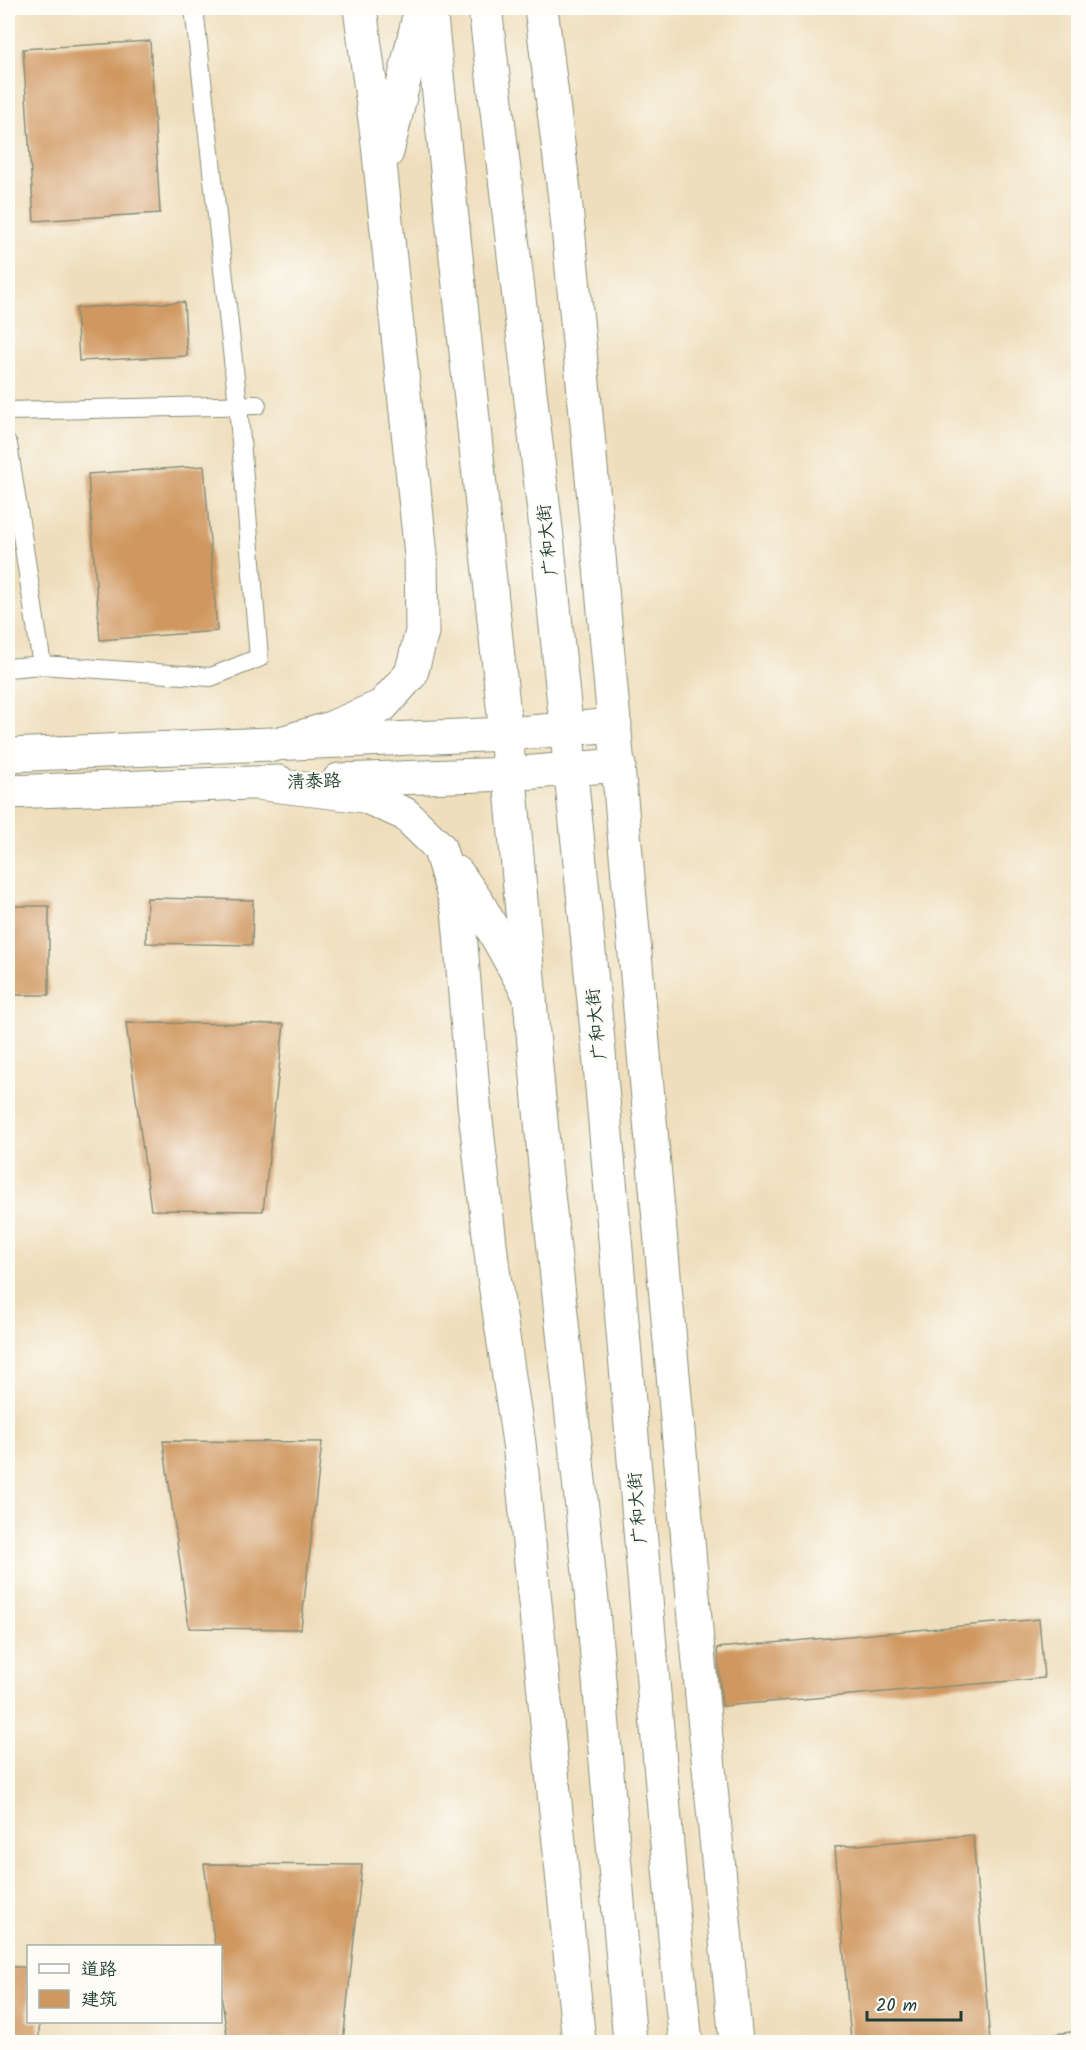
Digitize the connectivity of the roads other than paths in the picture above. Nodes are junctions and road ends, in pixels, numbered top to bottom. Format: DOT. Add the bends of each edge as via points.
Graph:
graph roads {
  1 [pos="194,8"];
  2 [pos="360,8"];
  3 [pos="421,8"];
  4 [pos="430,8"];
  5 [pos="485,8"];
  6 [pos="541,8"];
  7 [pos="382,176"];
  8 [pos="238,405"];
  9 [pos="257,405"];
  10 [pos="8,411"];
  11 [pos="8,444"];
  12 [pos="42,665"];
  13 [pos="8,668"];
  14 [pos="615,725"];
  15 [pos="566,729"];
  16 [pos="506,734"];
  17 [pos="274,745"];
  18 [pos="8,754"];
  19 [pos="619,765"];
  20 [pos="570,769"];
  21 [pos="510,774"];
  22 [pos="256,783"];
  23 [pos="8,792"];
  24 [pos="439,847"];
  25 [pos="530,996"];
  26 [pos="579,2043"];
  27 [pos="630,2043"];
  28 [pos="686,2043"];
  29 [pos="736,2043"];
  1 -- 8 [label="lane"];
  2 -- 7 [label="street"];
  3 -- 7 [label="street"];
  4 -- 16 [label="street"];
  5 -- 15 [label="street, 广和大街"];
  6 -- 14 [label="street" via="566,207"];
  7 -- 17 [label="street" via="421,555 422,632 411,674 382,706 332,728"];
  8 -- 9 [label="lane"];
  8 -- 10 [label="lane"];
  8 -- 12 [label="lane" via="259,658 211,677"];
  11 -- 12 [label="lane"];
  12 -- 13 [label="lane"];
  14 -- 15 [label="street"];
  14 -- 19 [label="street"];
  15 -- 16 [label="street"];
  15 -- 20 [label="street, 广和大街"];
  16 -- 17 [label="street"];
  16 -- 21 [label="street"];
  17 -- 18 [label="street"];
  19 -- 20 [label="street, 清泰路"];
  19 -- 29 [label="street"];
  20 -- 21 [label="street, 清泰路"];
  20 -- 28 [label="street, 广和大街" via="598,1041"];
  21 -- 22 [label="street, 清泰路"];
  21 -- 25 [label="street"];
  22 -- 23 [label="street, 清泰路"];
  22 -- 24 [label="street" via="364,796 405,814"];
  24 -- 25 [label="street" via="478,903"];
  24 -- 26 [label="street" via="459,909 474,1103 493,1270 519,1443"];
  25 -- 27 [label="street" via="593,1610"];
}
